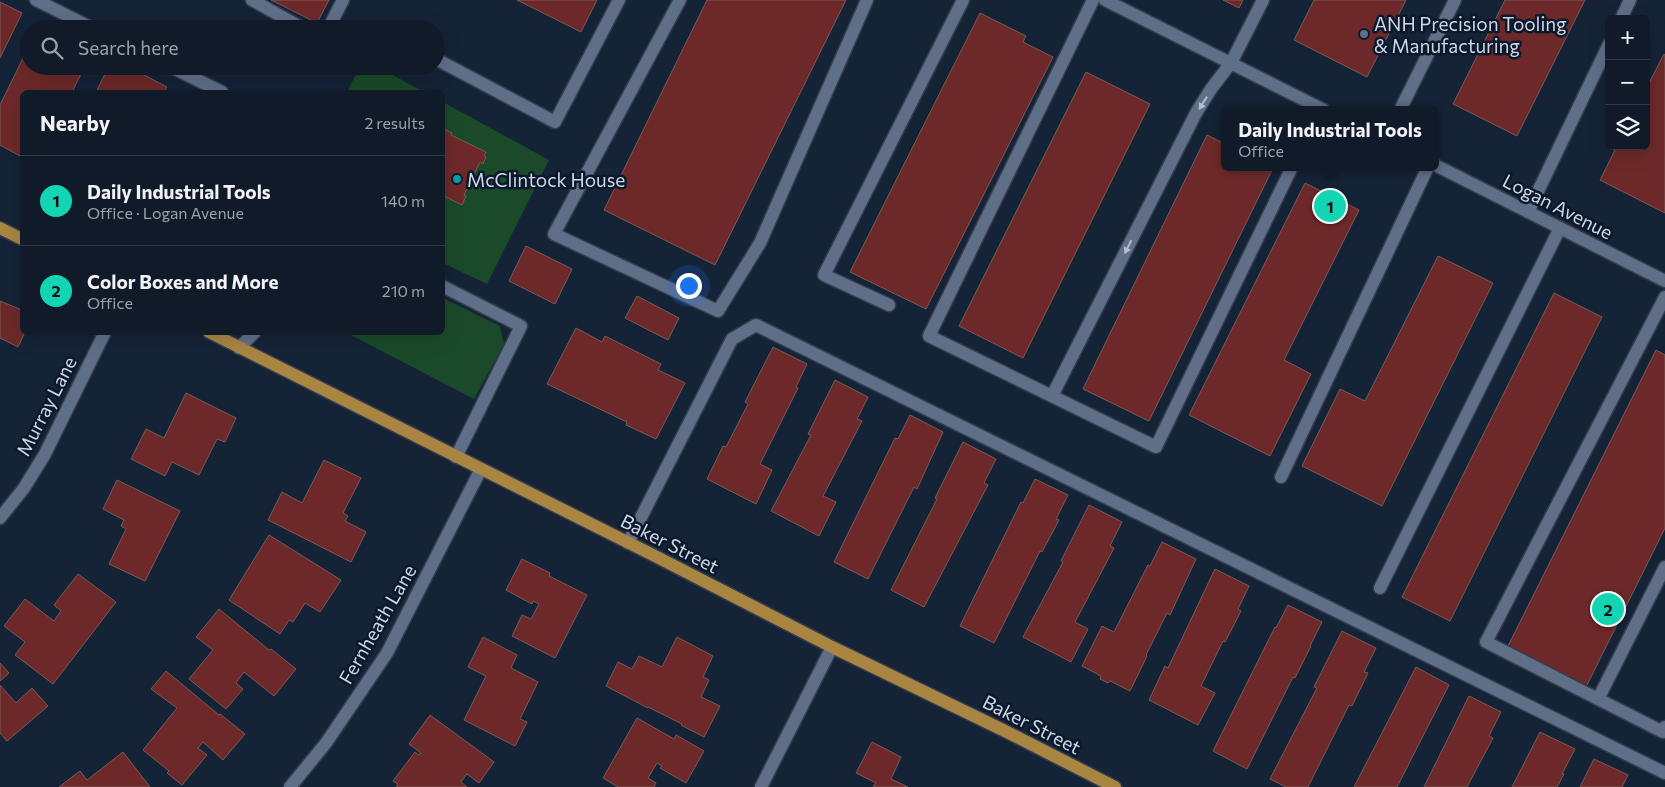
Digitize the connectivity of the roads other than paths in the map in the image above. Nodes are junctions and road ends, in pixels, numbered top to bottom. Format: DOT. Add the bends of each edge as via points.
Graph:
graph roads {
  1 [pos="36,0"];
  2 [pos="252,0"];
  3 [pos="343,0"];
  4 [pos="619,0"];
  5 [pos="680,0"];
  6 [pos="867,0"];
  7 [pos="962,0"];
  8 [pos="1093,0"];
  9 [pos="1105,0"];
  10 [pos="1263,0"];
  11 [pos="1455,0"];
  12 [pos="1630,0"];
  13 [pos="1623,15"];
  14 [pos="76,20"];
  15 [pos="288,20"];
  16 [pos="333,20"];
  17 [pos="1605,52"];
  18 [pos="1231,63"];
  19 [pos="445,64"];
  20 [pos="187,75"];
  21 [pos="218,90"];
  22 [pos="1315,106"];
  23 [pos="1402,106"];
  24 [pos="1439,167"];
  25 [pos="1290,171"];
  26 [pos="1426,171"];
  27 [pos="1528,212"];
  28 [pos="0,228"];
  29 [pos="1560,228"];
  30 [pos="20,238"];
  31 [pos="1665,281"];
  32 [pos="445,288"];
  33 [pos="1665,297"];
  34 [pos="889,305"];
  35 [pos="104,335"];
  36 [pos="215,335"];
  37 [pos="252,335"];
  38 [pos="239,348"];
  39 [pos="1052,396"];
  40 [pos="456,456"];
  41 [pos="481,469"];
  42 [pos="1280,477"];
  43 [pos="0,518"];
  44 [pos="628,542"];
  45 [pos="1665,567"];
  46 [pos="1380,588"];
  47 [pos="832,647"];
  48 [pos="1598,699"];
  49 [pos="1664,731"];
  50 [pos="1665,773"];
  51 [pos="290,787"];
  52 [pos="761,787"];
  53 [pos="1115,787"];
  1 -- 14 [label="street"];
  2 -- 15 [label="street"];
  3 -- 16 [label="street"];
  4 -- 19 [label="street" via="555,122"];
  5 -- 6 [label="street" via="554,234 718,311 760,244"];
  7 -- 34 [label="street" via="824,275"];
  8 -- 39 [label="street" via="929,336"];
  9 -- 18 [label="street"];
  10 -- 18 [label="street"];
  11 -- 23 [label="street"];
  12 -- 13 [label="street"];
  17 -- 27 [label="street"];
  18 -- 22 [label="street"];
  18 -- 39 [label="street, one-way" via="1196,113"];
  20 -- 21 [label="street"];
  24 -- 27 [label="street, Logan Avenue"];
  25 -- 39 [label="street" via="1156,447"];
  26 -- 42 [label="street"];
  27 -- 29 [label="street, Logan Avenue"];
  28 -- 30 [label="main road"];
  29 -- 31 [label="street, Logan Avenue"];
  29 -- 46 [label="street"];
  32 -- 40 [label="street" via="521,326"];
  33 -- 48 [label="street" via="1486,642"];
  35 -- 43 [label="street, Murray Lane" via="45,454"];
  36 -- 38 [label="main road, Baker Street"];
  37 -- 38 [label="street"];
  38 -- 40 [label="main road, Baker Street"];
  40 -- 41 [label="main road, Baker Street"];
  41 -- 44 [label="main road, Baker Street"];
  41 -- 51 [label="street, Fernheath Lane" via="387,653 326,744"];
  44 -- 47 [label="main road, Baker Street"];
  44 -- 50 [label="street" via="732,339 756,325"];
  45 -- 48 [label="street"];
  47 -- 52 [label="street"];
  47 -- 53 [label="main road, Baker Street"];
  48 -- 49 [label="street"];
}
